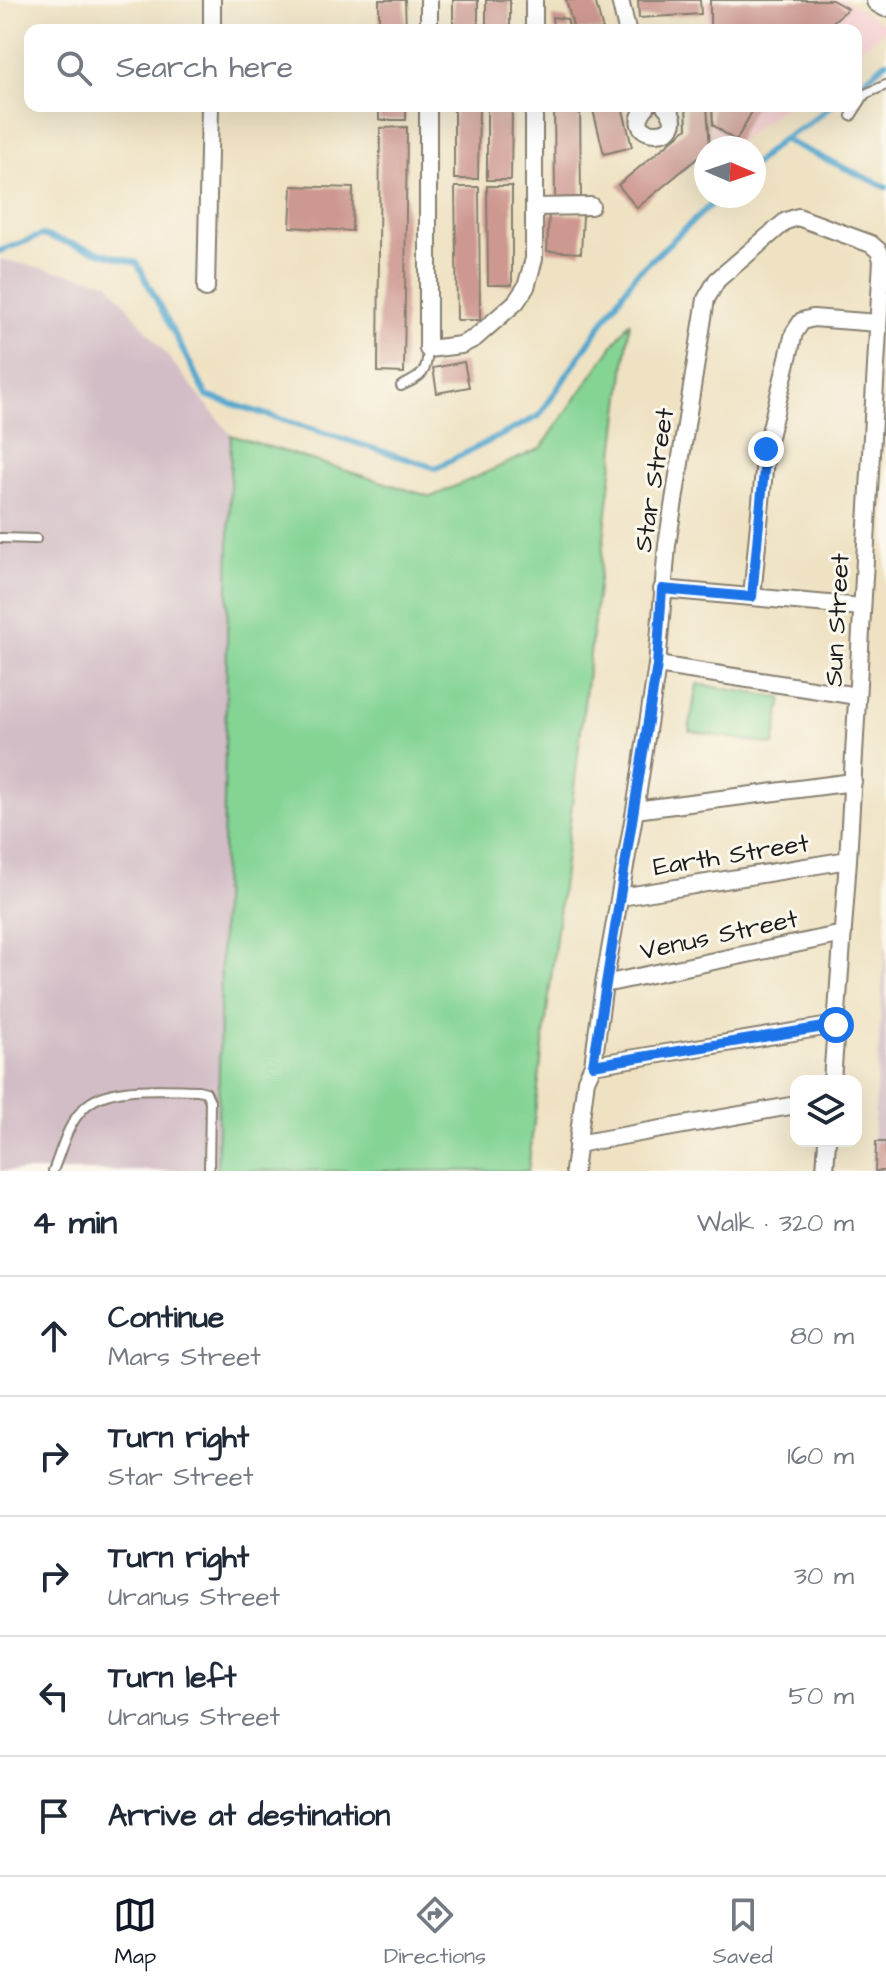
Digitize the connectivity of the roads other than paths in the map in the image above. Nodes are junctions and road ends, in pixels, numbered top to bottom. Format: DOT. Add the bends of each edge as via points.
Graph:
graph roads {
  1 [pos="212,0"];
  2 [pos="429,0"];
  3 [pos="534,0"];
  4 [pos="620,0"];
  5 [pos="212,24"];
  6 [pos="429,24"];
  7 [pos="534,24"];
  8 [pos="626,24"];
  9 [pos="886,85"];
  10 [pos="862,99"];
  11 [pos="210,112"];
  12 [pos="428,112"];
  13 [pos="534,112"];
  14 [pos="642,112"];
  15 [pos="670,112"];
  16 [pos="854,112"];
  17 [pos="851,116"];
  18 [pos="591,206"];
  19 [pos="534,207"];
  20 [pos="798,217"];
  21 [pos="206,288"];
  22 [pos="878,323"];
  23 [pos="428,349"];
  24 [pos="401,386"];
  25 [pos="0,538"];
  26 [pos="36,539"];
  27 [pos="662,589"];
  28 [pos="752,597"];
  29 [pos="862,607"];
  30 [pos="657,665"];
  31 [pos="857,696"];
  32 [pos="853,782"];
  33 [pos="635,810"];
  34 [pos="848,860"];
  35 [pos="621,897"];
  36 [pos="843,934"];
  37 [pos="604,984"];
  38 [pos="836,1025"];
  39 [pos="593,1065"];
  40 [pos="832,1075"];
  41 [pos="790,1106"];
  42 [pos="577,1144"];
  43 [pos="827,1147"];
  44 [pos="53,1171"];
  45 [pos="209,1171"];
  46 [pos="574,1171"];
  47 [pos="825,1171"];
  1 -- 5 [label="street"];
  2 -- 6 [label="street"];
  3 -- 7 [label="street"];
  4 -- 8 [label="street"];
  9 -- 10 [label="lane"];
  11 -- 21 [label="street"];
  12 -- 23 [label="street"];
  13 -- 19 [label="street"];
  14 -- 15 [label="street" via="646,132 656,135 671,123"];
  16 -- 17 [label="lane"];
  18 -- 19 [label="street"];
  19 -- 23 [label="street" via="532,274 516,302 475,338"];
  20 -- 22 [label="street, Sun Street" via="879,251"];
  20 -- 27 [label="street, Star Street" via="786,221 717,280 706,299"];
  22 -- 28 [label="street" via="813,318 802,321 794,333 766,449"];
  22 -- 29 [label="street, Sun Street"];
  23 -- 24 [label="lane" via="423,374"];
  25 -- 26 [label="lane"];
  27 -- 28 [label="street"];
  27 -- 30 [label="street, Star Street"];
  28 -- 29 [label="street"];
  29 -- 31 [label="street, Sun Street"];
  30 -- 31 [label="street"];
  30 -- 33 [label="street, Star Street"];
  31 -- 32 [label="street, Sun Street"];
  32 -- 33 [label="street"];
  32 -- 34 [label="street, Sun Street"];
  33 -- 35 [label="street, Star Street"];
  34 -- 35 [label="street, Earth Street"];
  34 -- 36 [label="street, Sun Street"];
  35 -- 37 [label="street, Star Street"];
  36 -- 37 [label="street, Venus Street"];
  36 -- 38 [label="street, Sun Street"];
  37 -- 39 [label="street, Star Street"];
  38 -- 39 [label="street"];
  38 -- 40 [label="street, Sun Street"];
  39 -- 42 [label="street, Star Street"];
  41 -- 42 [label="street"];
  42 -- 46 [label="street, Star Street"];
  43 -- 47 [label="street"];
  44 -- 45 [label="lane" via="72,1123 100,1096 198,1090 210,1101"];
}
